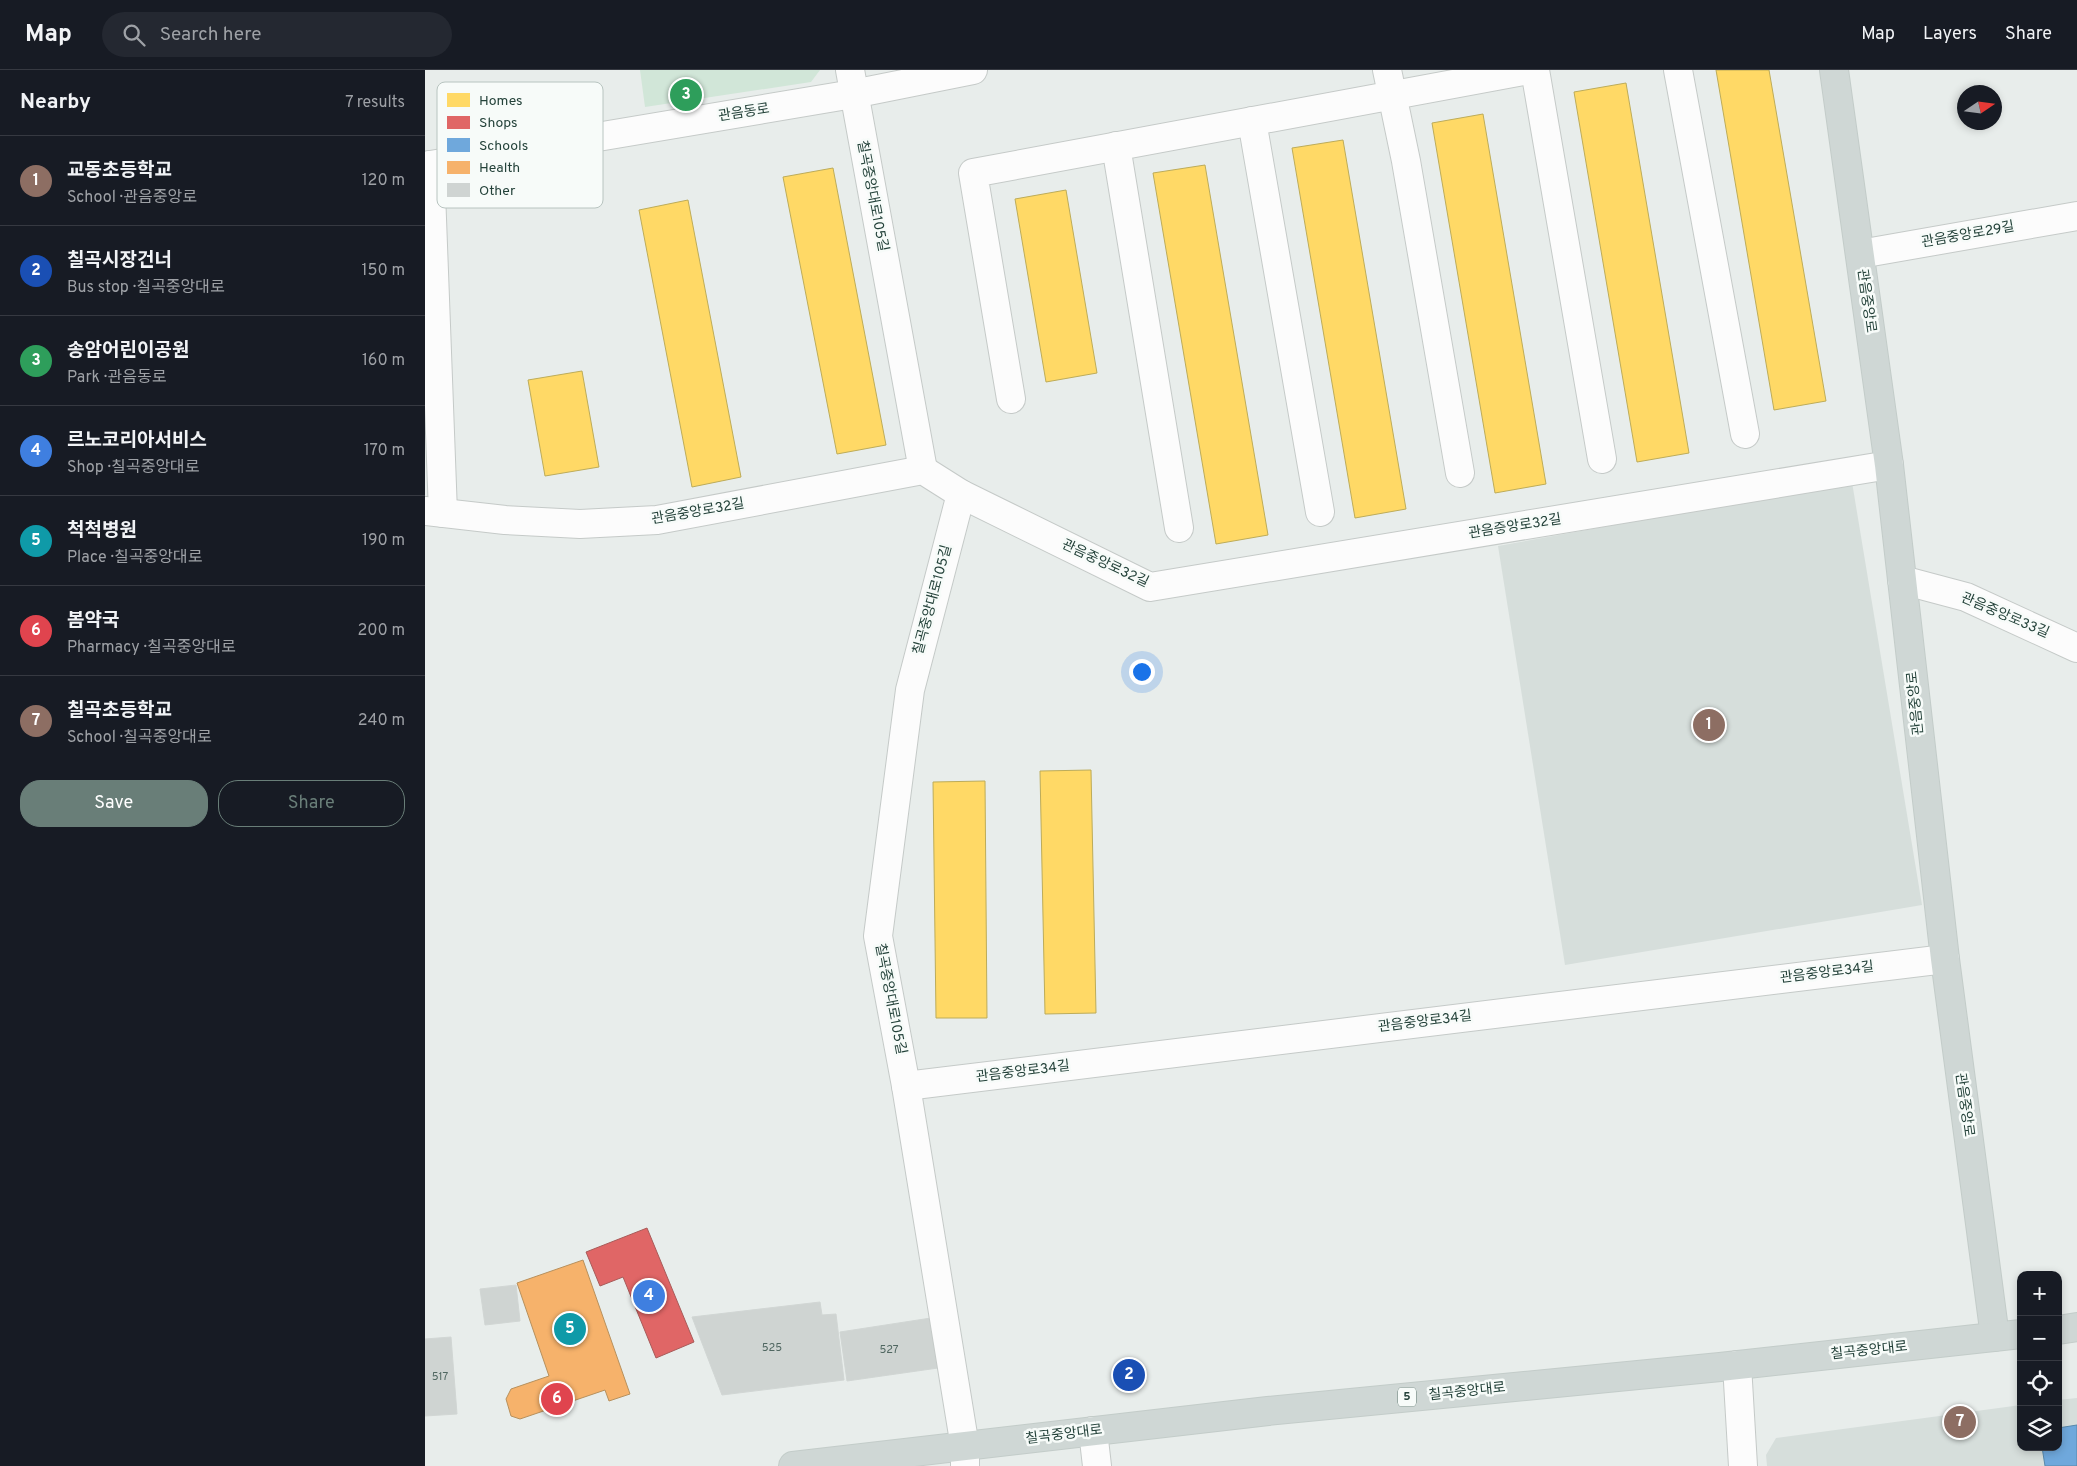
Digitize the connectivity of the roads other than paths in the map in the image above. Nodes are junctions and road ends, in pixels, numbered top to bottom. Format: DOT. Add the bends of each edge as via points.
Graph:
graph roads {
  1 [pos="973,70"];
  2 [pos="1529,70"];
  3 [pos="1535,70"];
  4 [pos="1678,70"];
  5 [pos="1834,70"];
  6 [pos="852,82"];
  7 [pos="1390,83"];
  8 [pos="1252,121"];
  9 [pos="603,131"];
  10 [pos="1116,146"];
  11 [pos="428,165"];
  12 [pos="2077,216"];
  13 [pos="1860,254"];
  14 [pos="432,392"];
  15 [pos="1011,399"];
  16 [pos="1745,434"];
  17 [pos="1602,459"];
  18 [pos="1889,465"];
  19 [pos="923,470"];
  20 [pos="1460,473"];
  21 [pos="961,494"];
  22 [pos="434,512"];
  23 [pos="1320,512"];
  24 [pos="1179,528"];
  25 [pos="1903,580"];
  26 [pos="2077,648"];
  27 [pos="1945,959"];
  28 [pos="906,1086"];
  29 [pos="2077,1327"];
  30 [pos="2062,1329"];
  31 [pos="2008,1336"];
  32 [pos="1737,1365"];
  33 [pos="1093,1431"];
  34 [pos="965,1456"];
  35 [pos="793,1466"];
  36 [pos="1097,1466"];
  37 [pos="1743,1466"];
  1 -- 6 [label="street, 관음동로"];
  2 -- 7 [label="street"];
  3 -- 17 [label="street"];
  4 -- 16 [label="street"];
  5 -- 13 [label="main road, 관음중앙로"];
  6 -- 9 [label="street, 관음동로"];
  6 -- 19 [label="street, 칠곡중앙대로105길"];
  7 -- 8 [label="street"];
  7 -- 20 [label="street"];
  8 -- 10 [label="street"];
  8 -- 23 [label="street"];
  10 -- 15 [label="street" via="973,173"];
  10 -- 24 [label="street"];
  11 -- 14 [label="street"];
  12 -- 13 [label="street, 관음중앙로29길"];
  13 -- 18 [label="main road, 관음중앙로"];
  14 -- 22 [label="street"];
  18 -- 21 [label="street, 관음중앙로32길" via="1151,587"];
  18 -- 25 [label="main road, 관음중앙로"];
  19 -- 21 [label="street, 관음중앙로32길"];
  19 -- 22 [label="street, 관음중앙로32길" via="657,520 579,524"];
  21 -- 28 [label="street, 칠곡중앙대로105길" via="910,690 878,936"];
  25 -- 26 [label="street, 관음중앙로33길" via="1966,598"];
  25 -- 27 [label="main road, 관음중앙로"];
  27 -- 28 [label="street, 관음중앙로34길"];
  27 -- 31 [label="main road, 관음중앙로"];
  28 -- 34 [label="street, 칠곡중앙대로105길"];
  29 -- 30 [label="main road"];
  31 -- 32 [label="main road, 칠곡중앙대로 / 5"];
  32 -- 33 [label="main road, 칠곡중앙대로 / 5"];
  32 -- 37 [label="street"];
  33 -- 34 [label="main road, 칠곡중앙대로 / 5"];
  33 -- 36 [label="street"];
  34 -- 35 [label="main road, 칠곡중앙대로 / 5"];
}
